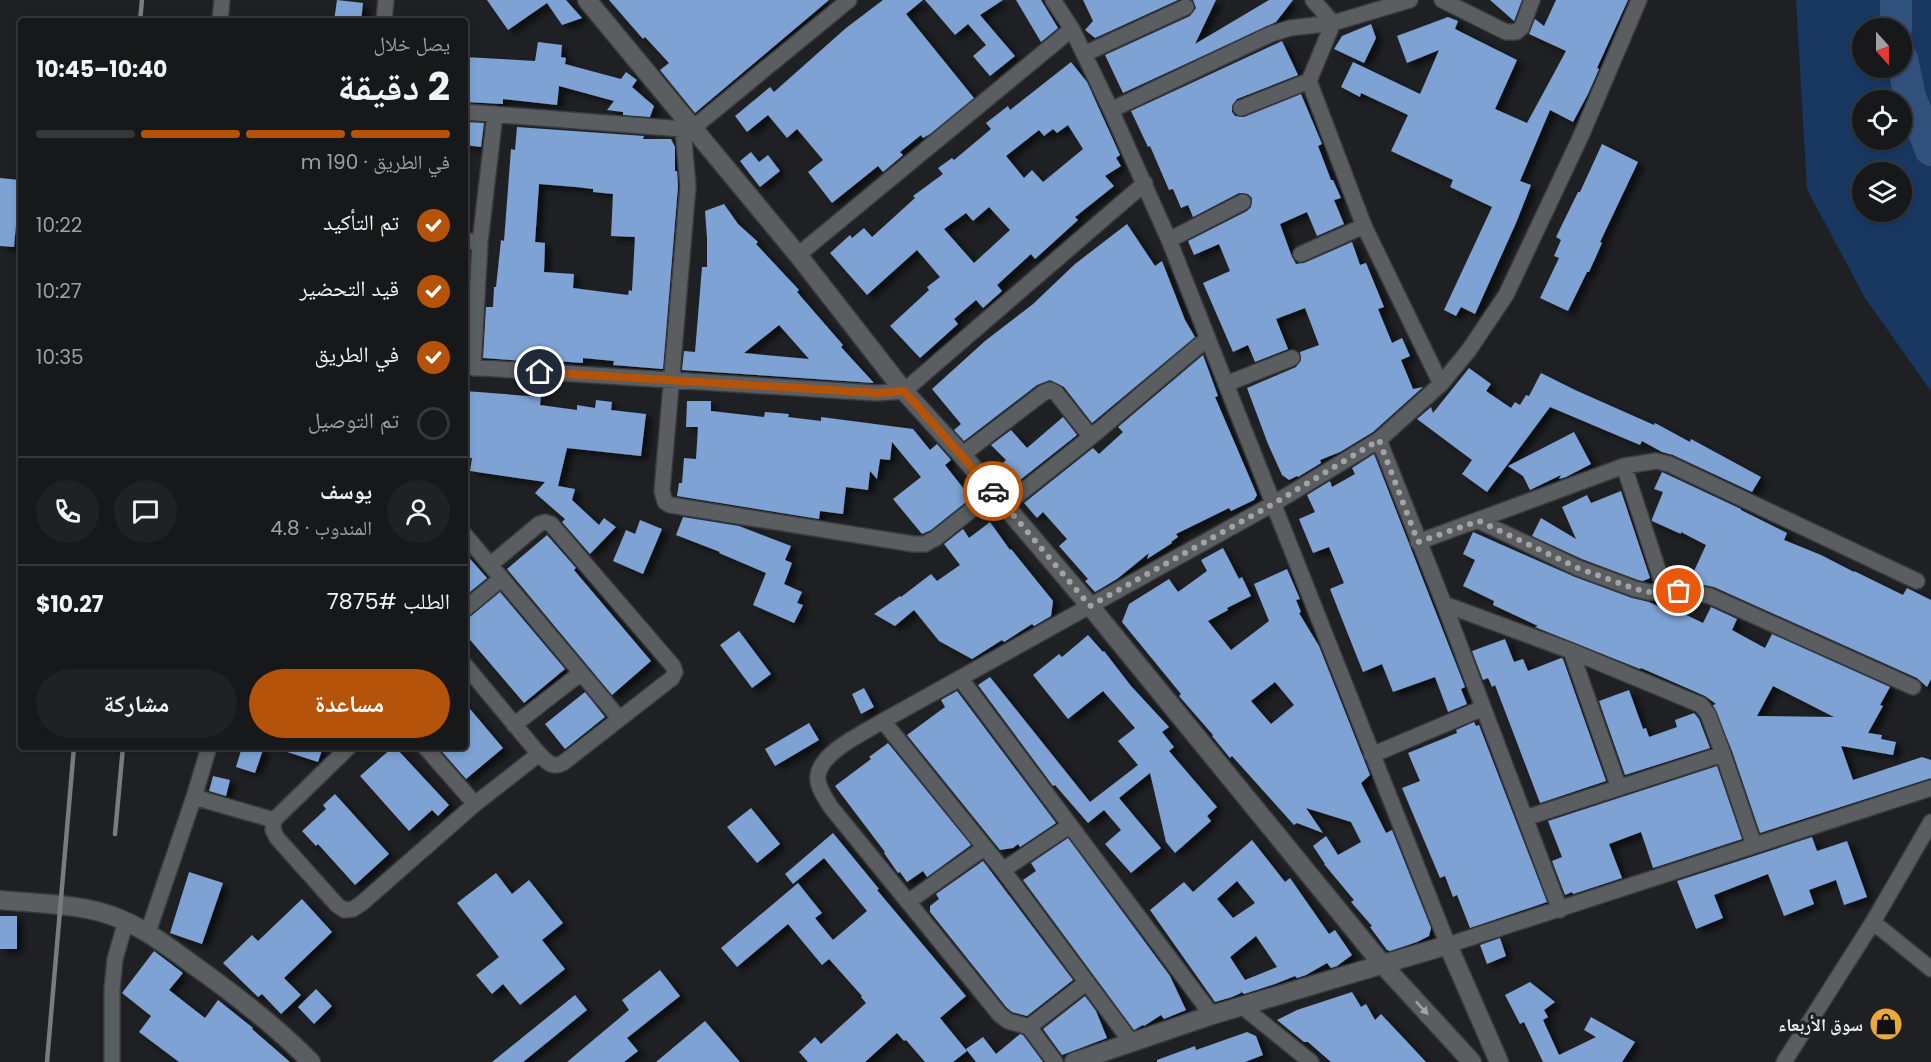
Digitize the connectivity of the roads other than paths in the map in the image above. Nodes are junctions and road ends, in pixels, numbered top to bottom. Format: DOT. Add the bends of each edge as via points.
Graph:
graph roads {
  1 [pos="222,0"];
  2 [pos="386,0"];
  3 [pos="587,0"];
  4 [pos="849,0"];
  5 [pos="1053,0"];
  6 [pos="1312,0"];
  7 [pos="1410,0"];
  8 [pos="1442,0"];
  9 [pos="1532,0"];
  10 [pos="1639,0"];
  11 [pos="1186,7"];
  12 [pos="219,18"];
  13 [pos="384,18"];
  14 [pos="1333,23"];
  15 [pos="1072,29"];
  16 [pos="1084,54"];
  17 [pos="1309,81"];
  18 [pos="1241,108"];
  19 [pos="1111,110"];
  20 [pos="468,111"];
  21 [pos="495,114"];
  22 [pos="688,128"];
  23 [pos="1144,183"];
  24 [pos="1243,202"];
  25 [pos="1364,226"];
  26 [pos="1169,240"];
  27 [pos="472,241"];
  28 [pos="1300,254"];
  29 [pos="798,255"];
  30 [pos="1208,338"];
  31 [pos="1292,358"];
  32 [pos="469,367"];
  33 [pos="673,380"];
  34 [pos="1226,384"];
  35 [pos="1441,384"];
  36 [pos="904,391"];
  37 [pos="1091,437"];
  38 [pos="1379,440"];
  39 [pos="962,455"];
  40 [pos="1624,466"];
  41 [pos="999,499"];
  42 [pos="1273,504"];
  43 [pos="1479,521"];
  44 [pos="468,539"];
  45 [pos="1418,542"];
  46 [pos="490,565"];
  47 [pos="501,579"];
  48 [pos="1917,581"];
  49 [pos="1665,591"];
  50 [pos="1444,604"];
  51 [pos="468,606"];
  52 [pos="1090,606"];
  53 [pos="1571,651"];
  54 [pos="468,669"];
  55 [pos="581,673"];
  56 [pos="960,678"];
  57 [pos="1913,687"];
  58 [pos="1483,708"];
  59 [pos="620,718"];
  60 [pos="883,721"];
  61 [pos="514,725"];
  62 [pos="207,750"];
  63 [pos="346,750"];
  64 [pos="428,750"];
  65 [pos="539,754"];
  66 [pos="1372,754"];
  67 [pos="1724,754"];
  68 [pos="1619,788"];
  69 [pos="1931,788"];
  70 [pos="195,797"];
  71 [pos="475,804"];
  72 [pos="1525,818"];
  73 [pos="274,820"];
  74 [pos="1931,822"];
  75 [pos="1069,826"];
  76 [pos="1754,845"];
  77 [pos="984,848"];
  78 [pos="1003,870"];
  79 [pos="0,900"];
  80 [pos="908,903"];
  81 [pos="1560,910"];
  82 [pos="126,921"];
  83 [pos="1873,922"];
  84 [pos="148,932"];
  85 [pos="1448,945"];
  86 [pos="1383,965"];
  87 [pos="1931,969"];
  88 [pos="1087,982"];
  89 [pos="1243,1007"];
  90 [pos="1212,1015"];
  91 [pos="1029,1027"];
  92 [pos="1132,1043"];
  93 [pos="1104,1058"];
  94 [pos="112,1062"];
  95 [pos="311,1062"];
  96 [pos="1055,1062"];
  97 [pos="1074,1062"];
  98 [pos="1311,1062"];
  99 [pos="1472,1062"];
  100 [pos="1499,1062"];
  101 [pos="1784,1062"];
  1 -- 12 [label="street"];
  2 -- 13 [label="street"];
  3 -- 22 [label="street"];
  4 -- 22 [label="street"];
  5 -- 15 [label="street"];
  6 -- 14 [label="street"];
  7 -- 14 [label="street"];
  8 -- 9 [label="street" via="1506,32 1516,32 1522,27"];
  10 -- 35 [label="street" via="1581,136 1506,295"];
  11 -- 16 [label="street"];
  14 -- 17 [label="street"];
  14 -- 19 [label="street" via="1271,34"];
  15 -- 16 [label="street"];
  15 -- 29 [label="street"];
  16 -- 19 [label="street"];
  17 -- 18 [label="street"];
  17 -- 25 [label="street"];
  19 -- 23 [label="street"];
  20 -- 21 [label="street"];
  21 -- 22 [label="street"];
  21 -- 27 [label="street"];
  22 -- 29 [label="street"];
  22 -- 33 [label="street" via="688,186"];
  23 -- 26 [label="street"];
  23 -- 36 [label="street"];
  24 -- 26 [label="street"];
  25 -- 28 [label="street"];
  25 -- 35 [label="street"];
  26 -- 30 [label="street"];
  27 -- 32 [label="street"];
  29 -- 36 [label="street"];
  30 -- 34 [label="street"];
  30 -- 37 [label="street"];
  31 -- 34 [label="street"];
  32 -- 33 [label="street"];
  33 -- 36 [label="street" via="877,393"];
  33 -- 41 [label="street" via="662,491 670,505 925,544"];
  34 -- 42 [label="street"];
  35 -- 38 [label="street"];
  36 -- 39 [label="street"];
  37 -- 39 [label="street" via="1050,390"];
  37 -- 41 [label="street"];
  38 -- 42 [label="street"];
  38 -- 45 [label="street"];
  39 -- 41 [label="street"];
  40 -- 43 [label="street"];
  40 -- 48 [label="street" via="1656,461 1669,464"];
  40 -- 49 [label="street"];
  41 -- 52 [label="street"];
  42 -- 52 [label="street"];
  42 -- 66 [label="street"];
  43 -- 45 [label="street"];
  43 -- 49 [label="street" via="1578,568 1626,586 1649,592"];
  44 -- 46 [label="street"];
  45 -- 50 [label="street"];
  46 -- 47 [label="street"];
  46 -- 59 [label="street" via="538,524 551,524 673,666 672,678"];
  47 -- 51 [label="street"];
  47 -- 55 [label="street"];
  49 -- 57 [label="street" via="1710,596"];
  50 -- 53 [label="street"];
  50 -- 58 [label="street"];
  52 -- 56 [label="street"];
  52 -- 86 [label="street"];
  53 -- 67 [label="street" via="1701,705"];
  53 -- 68 [label="street"];
  54 -- 61 [label="street"];
  55 -- 59 [label="street"];
  55 -- 61 [label="street"];
  56 -- 60 [label="street"];
  56 -- 75 [label="street"];
  58 -- 66 [label="street"];
  58 -- 72 [label="street"];
  59 -- 65 [label="street" via="556,766"];
  60 -- 77 [label="street"];
  60 -- 80 [label="street" via="837,750 824,762 818,777 830,806"];
  61 -- 65 [label="street"];
  62 -- 70 [label="street"];
  63 -- 73 [label="street"];
  64 -- 71 [label="street"];
  65 -- 71 [label="street"];
  66 -- 85 [label="street"];
  67 -- 68 [label="street"];
  67 -- 76 [label="street"];
  68 -- 72 [label="street"];
  69 -- 76 [label="street"];
  70 -- 73 [label="street"];
  70 -- 84 [label="street"];
  71 -- 73 [label="street" via="362,903 344,910 277,838"];
  72 -- 81 [label="street"];
  74 -- 83 [label="street"];
  75 -- 78 [label="street"];
  75 -- 90 [label="street"];
  76 -- 81 [label="street"];
  77 -- 78 [label="street"];
  77 -- 80 [label="street"];
  78 -- 88 [label="street"];
  79 -- 82 [label="street" via="74,907"];
  80 -- 91 [label="street" via="1000,1015"];
  81 -- 85 [label="street"];
  82 -- 84 [label="street"];
  82 -- 94 [label="street" via="115,959 112,989"];
  83 -- 87 [label="street"];
  83 -- 101 [label="street"];
  84 -- 95 [label="street" via="266,1019"];
  85 -- 86 [label="street"];
  85 -- 100 [label="street"];
  86 -- 89 [label="street"];
  86 -- 99 [label="street, one-way"];
  88 -- 91 [label="street"];
  88 -- 92 [label="street"];
  89 -- 90 [label="street"];
  89 -- 98 [label="street"];
  90 -- 92 [label="street"];
  91 -- 96 [label="street"];
  92 -- 93 [label="street"];
  93 -- 97 [label="street"];
}
